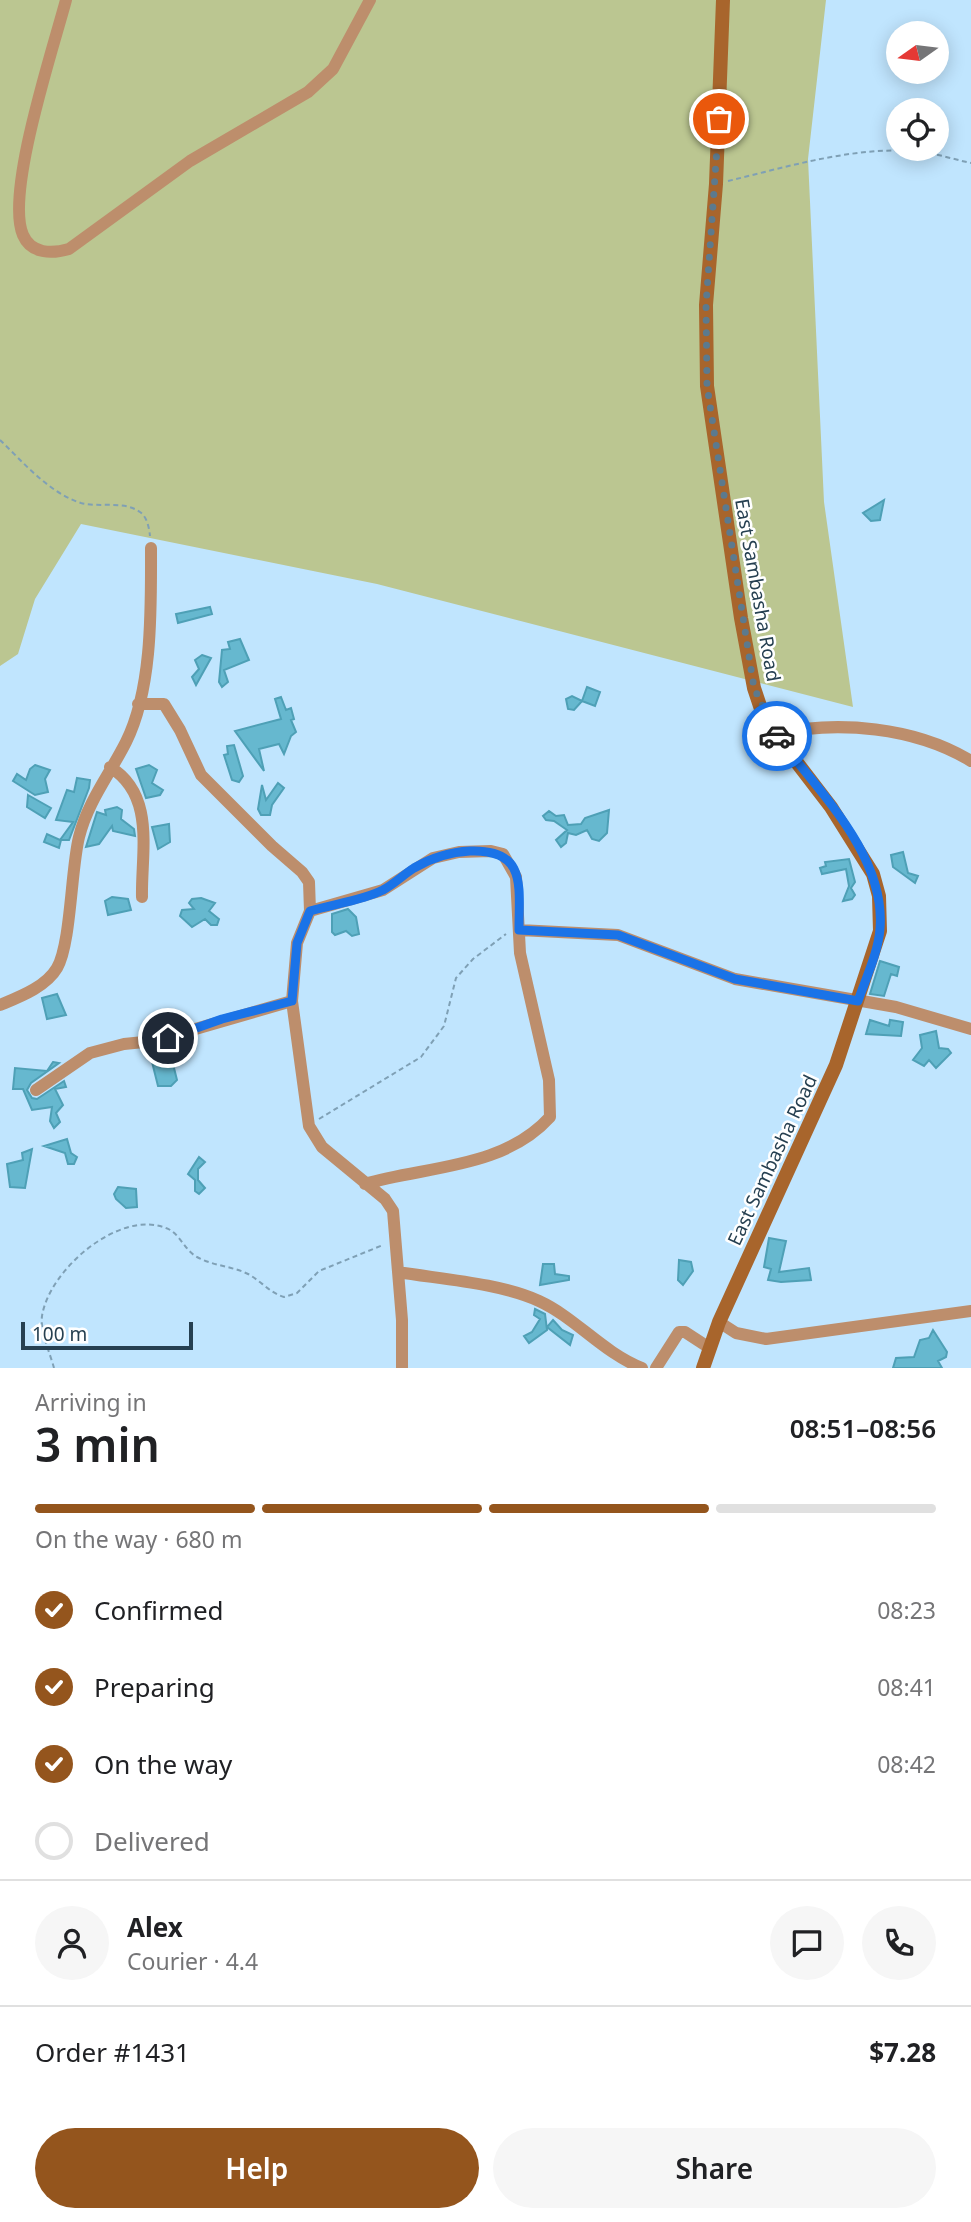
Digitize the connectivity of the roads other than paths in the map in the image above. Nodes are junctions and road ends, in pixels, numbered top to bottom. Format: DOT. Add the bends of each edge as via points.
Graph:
graph roads {
  1 [pos="66,0"];
  2 [pos="370,0"];
  3 [pos="723,0"];
  4 [pos="150,548"];
  5 [pos="138,704"];
  6 [pos="775,734"];
  7 [pos="971,761"];
  8 [pos="110,768"];
  9 [pos="142,897"];
  10 [pos="310,911"];
  11 [pos="519,930"];
  12 [pos="292,1001"];
  13 [pos="858,1001"];
  14 [pos="0,1005"];
  15 [pos="971,1029"];
  16 [pos="36,1090"];
  17 [pos="365,1184"];
  18 [pos="398,1272"];
  19 [pos="971,1311"];
  20 [pos="719,1322"];
  21 [pos="708,1347"];
  22 [pos="402,1368"];
  23 [pos="642,1368"];
  24 [pos="656,1368"];
  25 [pos="703,1368"];
  1 -- 2 [label="street" via="20,187 18,221 33,249 54,253 95,232 190,161 308,92 333,69"];
  3 -- 6 [label="street, East Sambasha Road" via="706,305 709,411 754,688"];
  4 -- 5 [label="street" via="151,603"];
  5 -- 8 [label="street" via="126,741"];
  5 -- 10 [label="street" via="157,702 170,710 201,775 302,872 312,892"];
  6 -- 7 [label="street" via="847,727 913,738"];
  6 -- 13 [label="street, East Sambasha Road" via="831,807 873,874 880,931"];
  8 -- 9 [label="street" via="126,780 144,823"];
  8 -- 14 [label="street" via="79,834 57,968 31,991"];
  10 -- 11 [label="street" via="383,890 433,858 491,850 503,854 516,877"];
  10 -- 12 [label="street" via="297,943"];
  11 -- 13 [label="street" via="618,935 735,979"];
  11 -- 17 [label="street" via="524,980 549,1080 550,1117 501,1151"];
  12 -- 16 [label="street" via="154,1041 90,1053"];
  12 -- 17 [label="street" via="309,1126 322,1147"];
  13 -- 15 [label="street" via="897,1007"];
  13 -- 20 [label="street, East Sambasha Road" via="836,1065"];
  17 -- 18 [label="street" via="390,1205"];
  18 -- 22 [label="street"];
  18 -- 23 [label="street" via="539,1301"];
  19 -- 20 [label="street" via="766,1339 736,1333"];
  20 -- 21 [label="street, East Sambasha Road"];
  21 -- 24 [label="street" via="679,1332"];
  21 -- 25 [label="street, East Sambasha Road"];
}
